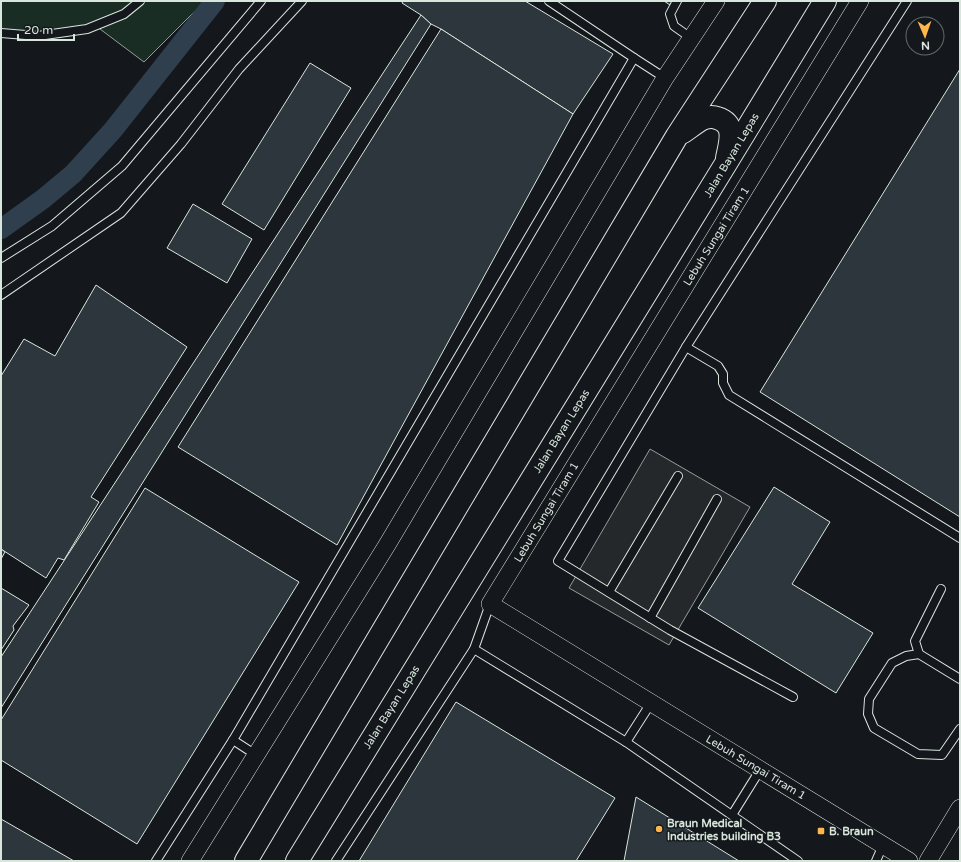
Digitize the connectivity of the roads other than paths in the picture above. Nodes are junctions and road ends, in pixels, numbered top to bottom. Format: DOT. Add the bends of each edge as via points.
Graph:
graph roads {
  1 [pos="140,1"];
  2 [pos="261,1"];
  3 [pos="302,1"];
  4 [pos="549,1"];
  5 [pos="677,1"];
  6 [pos="716,1"];
  7 [pos="765,1"];
  8 [pos="825,1"];
  9 [pos="860,1"];
  10 [pos="907,1"];
  11 [pos="1,33"];
  12 [pos="691,38"];
  13 [pos="634,58"];
  14 [pos="665,78"];
  15 [pos="678,136"];
  16 [pos="725,165"];
  17 [pos="1,258"];
  18 [pos="1,295"];
  19 [pos="686,347"];
  20 [pos="678,476"];
  21 [pos="717,499"];
  22 [pos="960,538"];
  23 [pos="941,590"];
  24 [pos="609,592"];
  25 [pos="490,604"];
  26 [pos="650,618"];
  27 [pos="474,649"];
  28 [pos="919,654"];
  29 [pos="960,679"];
  30 [pos="793,697"];
  31 [pos="651,703"];
  32 [pos="960,729"];
  33 [pos="233,740"];
  34 [pos="626,742"];
  35 [pos="256,755"];
  36 [pos="760,770"];
  37 [pos="960,808"];
  38 [pos="732,815"];
  39 [pos="883,845"];
  40 [pos="156,861"];
  41 [pos="190,861"];
  42 [pos="246,861"];
  43 [pos="297,861"];
  44 [pos="336,861"];
  45 [pos="798,861"];
  46 [pos="876,861"];
  47 [pos="909,861"];
  48 [pos="928,861"];
  1 -- 11 [label="lane" via="124,14 87,29 38,36"];
  2 -- 17 [label="lane" via="122,166 52,226"];
  3 -- 18 [label="lane" via="239,69 181,144 121,213"];
  4 -- 13 [label="lane"];
  5 -- 12 [label="lane" via="670,14 674,26"];
  6 -- 12 [label="street"];
  7 -- 15 [label="highway"];
  8 -- 16 [label="highway, Jalan Bayan Lepas"];
  9 -- 25 [label="street, Lebuh Sungai Tiram 1"];
  10 -- 19 [label="lane"];
  12 -- 14 [label="street"];
  13 -- 14 [label="lane"];
  13 -- 33 [label="lane"];
  14 -- 35 [label="street" via="387,545"];
  15 -- 16 [label="highway" via="702,119 708,117 723,120 731,132"];
  15 -- 42 [label="highway"];
  16 -- 43 [label="highway, Jalan Bayan Lepas"];
  19 -- 22 [label="lane" via="718,366 729,395"];
  19 -- 24 [label="lane" via="558,562"];
  20 -- 24 [label="lane"];
  21 -- 26 [label="lane"];
  23 -- 28 [label="lane" via="915,641"];
  24 -- 26 [label="lane"];
  25 -- 27 [label="lane"];
  25 -- 31 [label="street, Lebuh Sungai Tiram 1"];
  26 -- 30 [label="lane"];
  27 -- 34 [label="lane"];
  27 -- 44 [label="lane"];
  28 -- 29 [label="lane"];
  28 -- 32 [label="lane" via="906,656 892,663 870,699 868,714 874,728 918,754 942,755"];
  31 -- 34 [label="lane"];
  31 -- 36 [label="street, Lebuh Sungai Tiram 1"];
  33 -- 35 [label="lane"];
  33 -- 40 [label="lane"];
  34 -- 38 [label="lane"];
  35 -- 41 [label="street"];
  36 -- 38 [label="lane"];
  36 -- 39 [label="street, Lebuh Sungai Tiram 1"];
  37 -- 48 [label="street"];
  38 -- 45 [label="lane"];
  39 -- 46 [label="lane"];
  39 -- 47 [label="street, Lebuh Sungai Tiram 1"];
}
